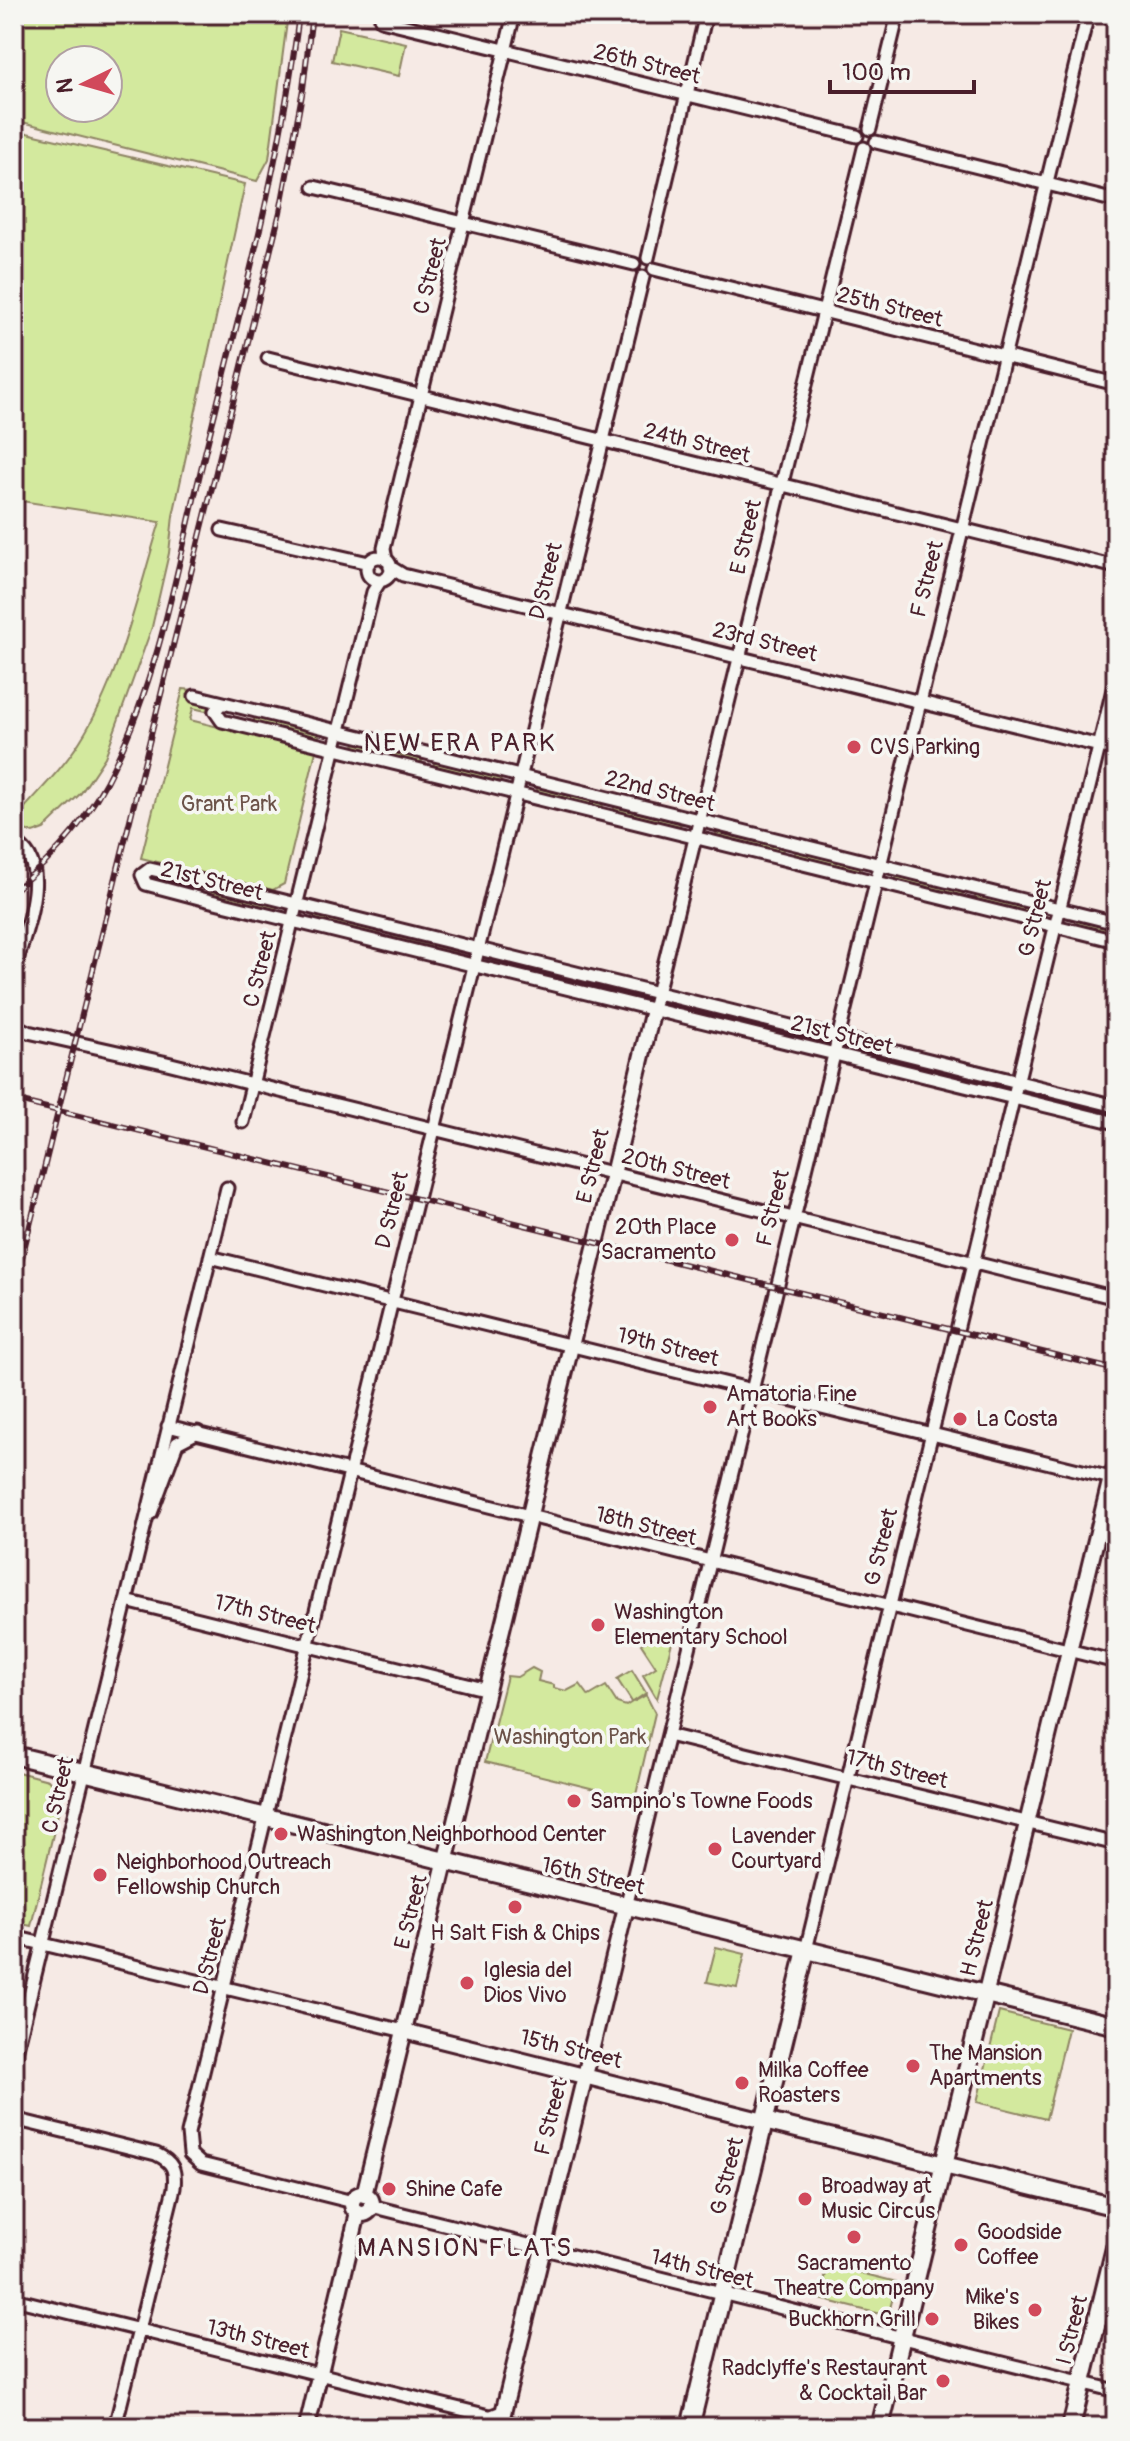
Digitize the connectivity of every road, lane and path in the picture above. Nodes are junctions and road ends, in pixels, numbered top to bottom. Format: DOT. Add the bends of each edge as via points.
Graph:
graph roads {
  1 [pos="514,14"];
  2 [pos="706,14"];
  3 [pos="898,14"];
  4 [pos="1088,14"];
  5 [pos="1102,14"];
  6 [pos="1116,18"];
  7 [pos="381,20"];
  8 [pos="506,50"];
  9 [pos="687,94"];
  10 [pos="870,129"];
  11 [pos="857,136"];
  12 [pos="876,142"];
  13 [pos="864,148"];
  14 [pos="1047,184"];
  15 [pos="314,187"];
  16 [pos="1116,201"];
  17 [pos="464,222"];
  18 [pos="651,263"];
  19 [pos="634,264"];
  20 [pos="643,277"];
  21 [pos="824,311"];
  22 [pos="1005,356"];
  23 [pos="268,358"];
  24 [pos="1116,384"];
  25 [pos="422,396"];
  26 [pos="602,440"];
  27 [pos="781,484"];
  28 [pos="222,530"];
  29 [pos="962,530"];
  30 [pos="1116,567"];
  31 [pos="379,569"];
  32 [pos="559,612"];
  33 [pos="740,656"];
  34 [pos="1116,677"];
  35 [pos="195,696"];
  36 [pos="920,701"];
  37 [pos="226,704"];
  38 [pos="338,732"];
  39 [pos="1099,746"];
  40 [pos="334,749"];
  41 [pos="1116,750"];
  42 [pos="519,776"];
  43 [pos="515,793"];
  44 [pos="700,821"];
  45 [pos="696,837"];
  46 [pos="14,843"];
  47 [pos="880,865"];
  48 [pos="207,882"];
  49 [pos="876,882"];
  50 [pos="203,899"];
  51 [pos="296,904"];
  52 [pos="1060,909"];
  53 [pos="292,922"];
  54 [pos="1116,923"];
  55 [pos="1056,926"];
  56 [pos="1116,941"];
  57 [pos="477,949"];
  58 [pos="473,965"];
  59 [pos="14,972"];
  60 [pos="657,994"];
  61 [pos="653,1010"];
  62 [pos="14,1025"];
  63 [pos="838,1039"];
  64 [pos="834,1053"];
  65 [pos="1018,1082"];
  66 [pos="252,1085"];
  67 [pos="1014,1098"];
  68 [pos="1116,1106"];
  69 [pos="243,1122"];
  70 [pos="1116,1123"];
  71 [pos="432,1131"];
  72 [pos="614,1174"];
  73 [pos="227,1188"];
  74 [pos="793,1218"];
  75 [pos="210,1257"];
  76 [pos="974,1262"];
  77 [pos="1116,1298"];
  78 [pos="391,1301"];
  79 [pos="572,1346"];
  80 [pos="751,1391"];
  81 [pos="168,1426"];
  82 [pos="199,1432"];
  83 [pos="931,1435"];
  84 [pos="1116,1459"];
  85 [pos="348,1473"];
  86 [pos="1114,1479"];
  87 [pos="530,1518"];
  88 [pos="140,1537"];
  89 [pos="709,1561"];
  90 [pos="126,1601"];
  91 [pos="889,1607"];
  92 [pos="308,1645"];
  93 [pos="1069,1650"];
  94 [pos="1116,1662"];
  95 [pos="488,1690"];
  96 [pos="668,1735"];
  97 [pos="14,1755"];
  98 [pos="84,1772"];
  99 [pos="847,1778"];
  100 [pos="265,1817"];
  101 [pos="1028,1822"];
  102 [pos="1116,1844"];
  103 [pos="446,1863"];
  104 [pos="626,1907"];
  105 [pos="14,1937"];
  106 [pos="42,1944"];
  107 [pos="806,1950"];
  108 [pos="223,1987"];
  109 [pos="985,1996"];
  110 [pos="1116,2026"];
  111 [pos="404,2031"];
  112 [pos="14,2061"];
  113 [pos="584,2075"];
  114 [pos="14,2119"];
  115 [pos="764,2121"];
  116 [pos="190,2154"];
  117 [pos="944,2166"];
  118 [pos="362,2204"];
  119 [pos="1116,2207"];
  120 [pos="1116,2244"];
  121 [pos="541,2250"];
  122 [pos="721,2294"];
  123 [pos="14,2299"];
  124 [pos="140,2331"];
  125 [pos="902,2339"];
  126 [pos="319,2375"];
  127 [pos="1082,2382"];
  128 [pos="1116,2391"];
  129 [pos="501,2421"];
  130 [pos="115,2427"];
  131 [pos="307,2427"];
  132 [pos="528,2427"];
  133 [pos="690,2427"];
  134 [pos="880,2427"];
  135 [pos="1071,2427"];
  1 -- 8 [label="street, C Street"];
  2 -- 9 [label="street"];
  3 -- 10 [label="street"];
  4 -- 14 [label="street, F Street"];
  5 -- 6 [label="street"];
  7 -- 8 [label="street, 26th Street"];
  8 -- 9 [label="street, 26th Street"];
  8 -- 17 [label="street, C Street"];
  9 -- 11 [label="street, 26th Street"];
  9 -- 18 [label="street"];
  10 -- 11 [label="street"];
  10 -- 12 [label="street"];
  11 -- 13 [label="street"];
  12 -- 13 [label="street"];
  12 -- 14 [label="street"];
  13 -- 21 [label="street, E Street"];
  14 -- 16 [label="street"];
  14 -- 22 [label="street, F Street"];
  15 -- 17 [label="street"];
  17 -- 19 [label="street"];
  17 -- 25 [label="street, C Street"];
  18 -- 19 [label="street" via="639,258"];
  18 -- 20 [label="street"];
  18 -- 21 [label="street, 25th Street"];
  19 -- 20 [label="street"];
  20 -- 26 [label="street, D Street"];
  21 -- 22 [label="street, 25th Street"];
  21 -- 27 [label="street, E Street"];
  22 -- 24 [label="street, 25th Street"];
  22 -- 29 [label="street, F Street"];
  23 -- 25 [label="street, 24th Street"];
  25 -- 26 [label="street, 24th Street"];
  25 -- 31 [label="street, C Street"];
  26 -- 27 [label="street, 24th Street"];
  26 -- 32 [label="street, D Street"];
  27 -- 29 [label="street, 24th Street"];
  27 -- 33 [label="street, E Street"];
  28 -- 31 [label="street, 23rd Street"];
  29 -- 30 [label="street, 24th Street"];
  29 -- 36 [label="street, F Street"];
  31 -- 32 [label="street, 23rd Street"];
  31 -- 38 [label="street, C Street"];
  32 -- 33 [label="street, 23rd Street"];
  32 -- 42 [label="street, D Street"];
  33 -- 36 [label="street, 23rd Street"];
  33 -- 44 [label="street, E Street"];
  34 -- 39 [label="street, G Street"];
  35 -- 37 [label="street, 22nd Street"];
  36 -- 39 [label="street, 23rd Street"];
  36 -- 47 [label="street, F Street"];
  37 -- 38 [label="street, 22nd Street"];
  37 -- 40 [label="street, 22nd Street" via="216,708 222,721"];
  38 -- 40 [label="street, C Street"];
  38 -- 42 [label="street, 22nd Street"];
  39 -- 41 [label="street, 23rd Street"];
  39 -- 52 [label="street, G Street"];
  40 -- 43 [label="street, 22nd Street"];
  40 -- 51 [label="street, C Street"];
  42 -- 43 [label="street, D Street"];
  42 -- 44 [label="street, 22nd Street"];
  43 -- 45 [label="street, 22nd Street"];
  43 -- 57 [label="street, D Street"];
  44 -- 45 [label="street, E Street"];
  44 -- 47 [label="street, 22nd Street"];
  45 -- 49 [label="street, 22nd Street"];
  45 -- 60 [label="street, E Street"];
  46 -- 59 [label="street" via="27,852 36,872"];
  47 -- 49 [label="street, F Street"];
  47 -- 52 [label="street, 22nd Street"];
  48 -- 50 [label="street"];
  48 -- 50 [label="street, 21st Street" via="150,869 142,875 146,884"];
  48 -- 51 [label="street, 21st Street"];
  49 -- 55 [label="street, 22nd Street"];
  49 -- 63 [label="street, F Street"];
  50 -- 53 [label="street, 21st Street"];
  51 -- 53 [label="street, C Street"];
  51 -- 57 [label="street, 21st Street"];
  52 -- 54 [label="street, 22nd Street"];
  52 -- 55 [label="street, G Street"];
  53 -- 58 [label="street, 21st Street"];
  53 -- 66 [label="street, C Street"];
  55 -- 56 [label="street, 22nd Street"];
  55 -- 65 [label="street, G Street"];
  57 -- 58 [label="street, D Street"];
  57 -- 60 [label="street, 21st Street"];
  58 -- 61 [label="street, 21st Street"];
  58 -- 71 [label="street, D Street"];
  60 -- 61 [label="street, E Street"];
  60 -- 63 [label="street, 21st Street"];
  61 -- 64 [label="street, 21st Street"];
  61 -- 72 [label="street, E Street"];
  62 -- 66 [label="street, 20th Street"];
  63 -- 64 [label="street, F Street"];
  63 -- 65 [label="street, 21st Street"];
  64 -- 67 [label="street, 21st Street"];
  64 -- 74 [label="street, F Street"];
  65 -- 67 [label="street, G Street"];
  65 -- 68 [label="street, 21st Street"];
  66 -- 69 [label="street, C Street"];
  66 -- 71 [label="street, 20th Street"];
  67 -- 70 [label="street, 21st Street"];
  67 -- 76 [label="street, G Street"];
  71 -- 72 [label="street, 20th Street"];
  71 -- 78 [label="street, D Street"];
  72 -- 74 [label="street, 20th Street"];
  72 -- 79 [label="street, E Street"];
  73 -- 75 [label="street, C Street"];
  74 -- 76 [label="street, 20th Street"];
  74 -- 80 [label="street, F Street"];
  75 -- 78 [label="street, 19th Street"];
  75 -- 81 [label="street, C Street"];
  76 -- 77 [label="street, 20th Street"];
  76 -- 83 [label="street, G Street"];
  78 -- 79 [label="street, 19th Street"];
  78 -- 85 [label="street, D Street"];
  79 -- 80 [label="street, 19th Street"];
  79 -- 87 [label="street, E Street"];
  80 -- 83 [label="street, 19th Street"];
  80 -- 89 [label="street, F Street"];
  81 -- 82 [label="street, 18th Street"];
  81 -- 88 [label="street, C Street"];
  82 -- 85 [label="street, 18th Street"];
  82 -- 88 [label="street, C Street" via="177,1443"];
  83 -- 86 [label="street, 19th Street"];
  83 -- 91 [label="street, G Street"];
  84 -- 86 [label="street, H Street"];
  85 -- 87 [label="street, 18th Street"];
  85 -- 92 [label="street, D Street"];
  86 -- 93 [label="street, H Street"];
  87 -- 89 [label="street, 18th Street"];
  87 -- 95 [label="street, E Street"];
  88 -- 90 [label="street, C Street"];
  89 -- 91 [label="street, 18th Street"];
  89 -- 96 [label="street, F Street"];
  90 -- 92 [label="street, 17th Street"];
  90 -- 98 [label="street, C Street"];
  91 -- 93 [label="street, 18th Street"];
  91 -- 99 [label="street, G Street"];
  92 -- 95 [label="street, 17th Street"];
  92 -- 100 [label="street, D Street"];
  93 -- 94 [label="street, 18th Street"];
  93 -- 101 [label="street, H Street"];
  95 -- 103 [label="street, E Street"];
  96 -- 99 [label="street, 17th Street"];
  96 -- 104 [label="street, F Street"];
  97 -- 98 [label="main road, 16th Street"];
  98 -- 100 [label="main road, 16th Street"];
  98 -- 106 [label="street, C Street"];
  99 -- 101 [label="street, 17th Street"];
  99 -- 107 [label="street, G Street"];
  100 -- 103 [label="main road, 16th Street"];
  100 -- 108 [label="street, D Street"];
  101 -- 102 [label="street, 17th Street"];
  101 -- 109 [label="street, H Street"];
  103 -- 104 [label="main road, 16th Street"];
  103 -- 111 [label="street, E Street"];
  104 -- 107 [label="main road, 16th Street"];
  104 -- 113 [label="street, F Street"];
  105 -- 106 [label="street, 15th Street"];
  106 -- 108 [label="street, 15th Street"];
  106 -- 112 [label="street, C Street"];
  107 -- 109 [label="main road, 16th Street"];
  107 -- 115 [label="main road, G Street"];
  108 -- 111 [label="street, 15th Street"];
  108 -- 116 [label="street, D Street" via="188,2133"];
  109 -- 110 [label="main road, 16th Street"];
  109 -- 117 [label="main road, H Street"];
  111 -- 113 [label="street, 15th Street"];
  111 -- 118 [label="street, E Street"];
  113 -- 115 [label="street, 15th Street"];
  113 -- 121 [label="street, F Street"];
  114 -- 124 [label="street" via="156,2154 172,2165 174,2188"];
  115 -- 117 [label="main road, 15th Street"];
  115 -- 122 [label="main road, G Street"];
  116 -- 118 [label="street, 14th Street" via="208,2167"];
  117 -- 119 [label="main road, 15th Street"];
  117 -- 125 [label="main road, H Street"];
  118 -- 121 [label="street, 14th Street"];
  118 -- 126 [label="street, E Street"];
  120 -- 127 [label="main road, I Street"];
  121 -- 122 [label="street, 14th Street"];
  121 -- 129 [label="street, F Street"];
  122 -- 125 [label="street, 14th Street"];
  122 -- 133 [label="main road, G Street"];
  123 -- 124 [label="street, 13th Street"];
  124 -- 126 [label="street, 13th Street"];
  124 -- 130 [label="street"];
  125 -- 127 [label="street, 14th Street"];
  125 -- 134 [label="main road, H Street"];
  126 -- 129 [label="street, 13th Street"];
  126 -- 131 [label="street, E Street"];
  127 -- 128 [label="street, 14th Street"];
  127 -- 135 [label="main road, I Street"];
  129 -- 132 [label="street, 13th Street"];
}
